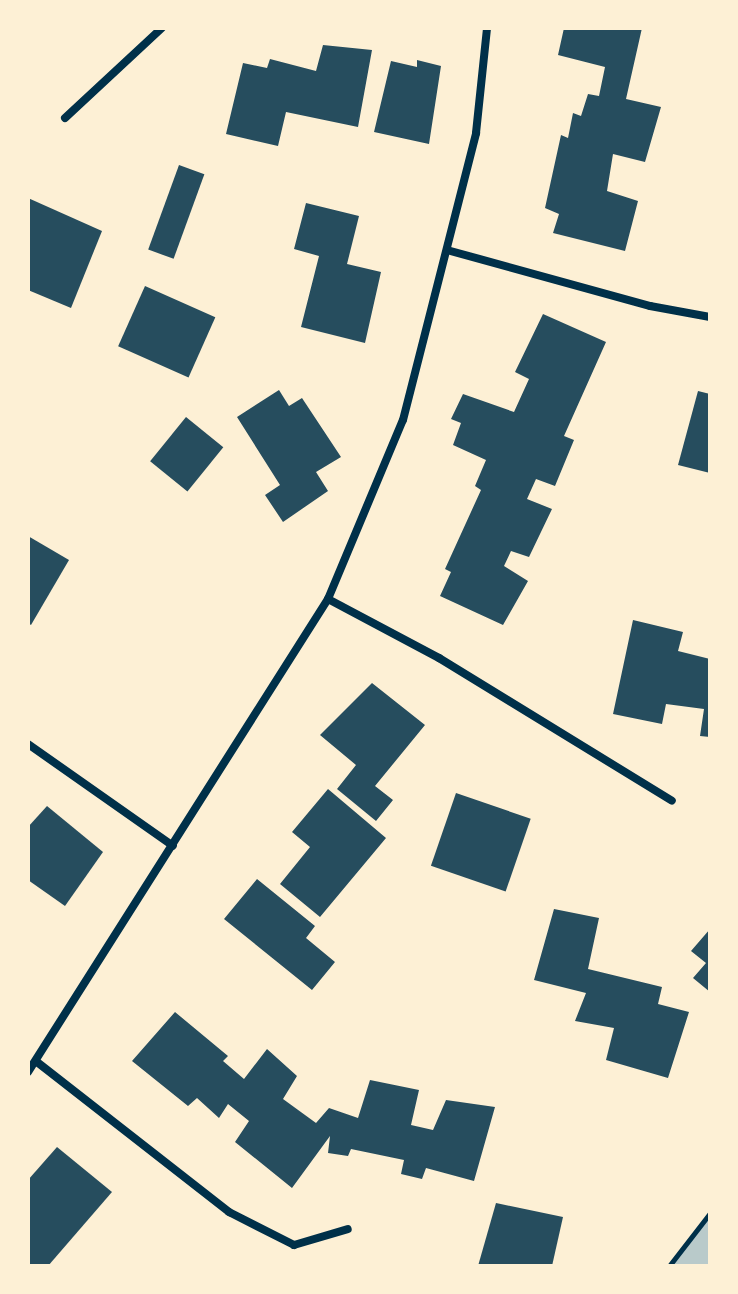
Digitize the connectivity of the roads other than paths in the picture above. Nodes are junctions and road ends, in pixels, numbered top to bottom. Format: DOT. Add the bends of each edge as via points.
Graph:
graph roads {
  1 [pos="162,28"];
  2 [pos="487,28"];
  3 [pos="65,118"];
  4 [pos="447,250"];
  5 [pos="710,317"];
  6 [pos="328,599"];
  7 [pos="28,744"];
  8 [pos="672,801"];
  9 [pos="173,846"];
  10 [pos="37,1062"];
  11 [pos="28,1072"];
  12 [pos="348,1229"];
  1 -- 3 [label="street"];
  2 -- 4 [label="street" via="476,133"];
  4 -- 5 [label="street" via="650,306"];
  4 -- 6 [label="street" via="403,420"];
  6 -- 8 [label="street" via="439,658"];
  6 -- 9 [label="street"];
  7 -- 9 [label="street"];
  9 -- 10 [label="street"];
  10 -- 11 [label="street"];
  10 -- 12 [label="street" via="229,1212 294,1245"];
}
